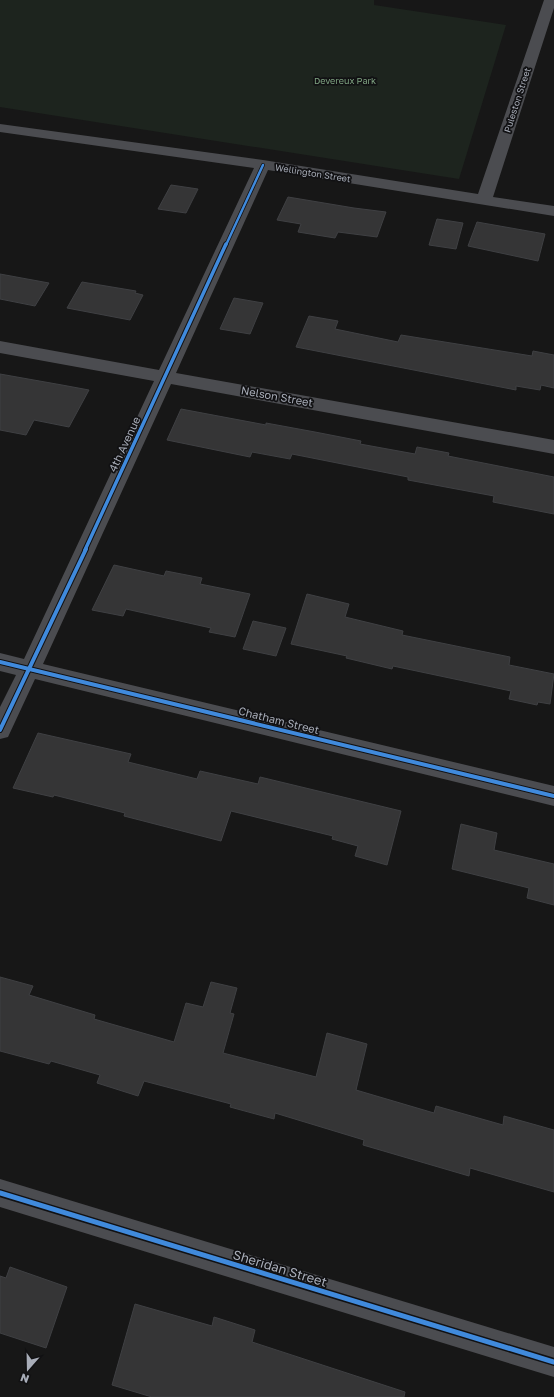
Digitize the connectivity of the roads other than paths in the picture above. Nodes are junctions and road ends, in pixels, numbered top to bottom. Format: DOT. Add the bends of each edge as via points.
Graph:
graph roads {
  1 [pos="550,0"];
  2 [pos="0,128"];
  3 [pos="263,165"];
  4 [pos="484,200"];
  5 [pos="554,211"];
  6 [pos="0,347"];
  7 [pos="166,376"];
  8 [pos="554,447"];
  9 [pos="0,662"];
  10 [pos="30,669"];
  11 [pos="0,730"];
  12 [pos="554,796"];
  13 [pos="0,1193"];
  14 [pos="554,1362"];
  1 -- 4 [label="street, Puleston Street"];
  2 -- 3 [label="street, Wellington Street"];
  3 -- 4 [label="street, Wellington Street"];
  3 -- 7 [label="street, 4th Avenue"];
  4 -- 5 [label="street, Wellington Street"];
  6 -- 7 [label="street, Nelson Street"];
  7 -- 8 [label="street, Nelson Street"];
  7 -- 10 [label="street, 4th Avenue"];
  9 -- 10 [label="street, Chatham Street"];
  10 -- 11 [label="street, 4th Avenue"];
  10 -- 12 [label="street, Chatham Street"];
  13 -- 14 [label="street, Sheridan Street"];
}
